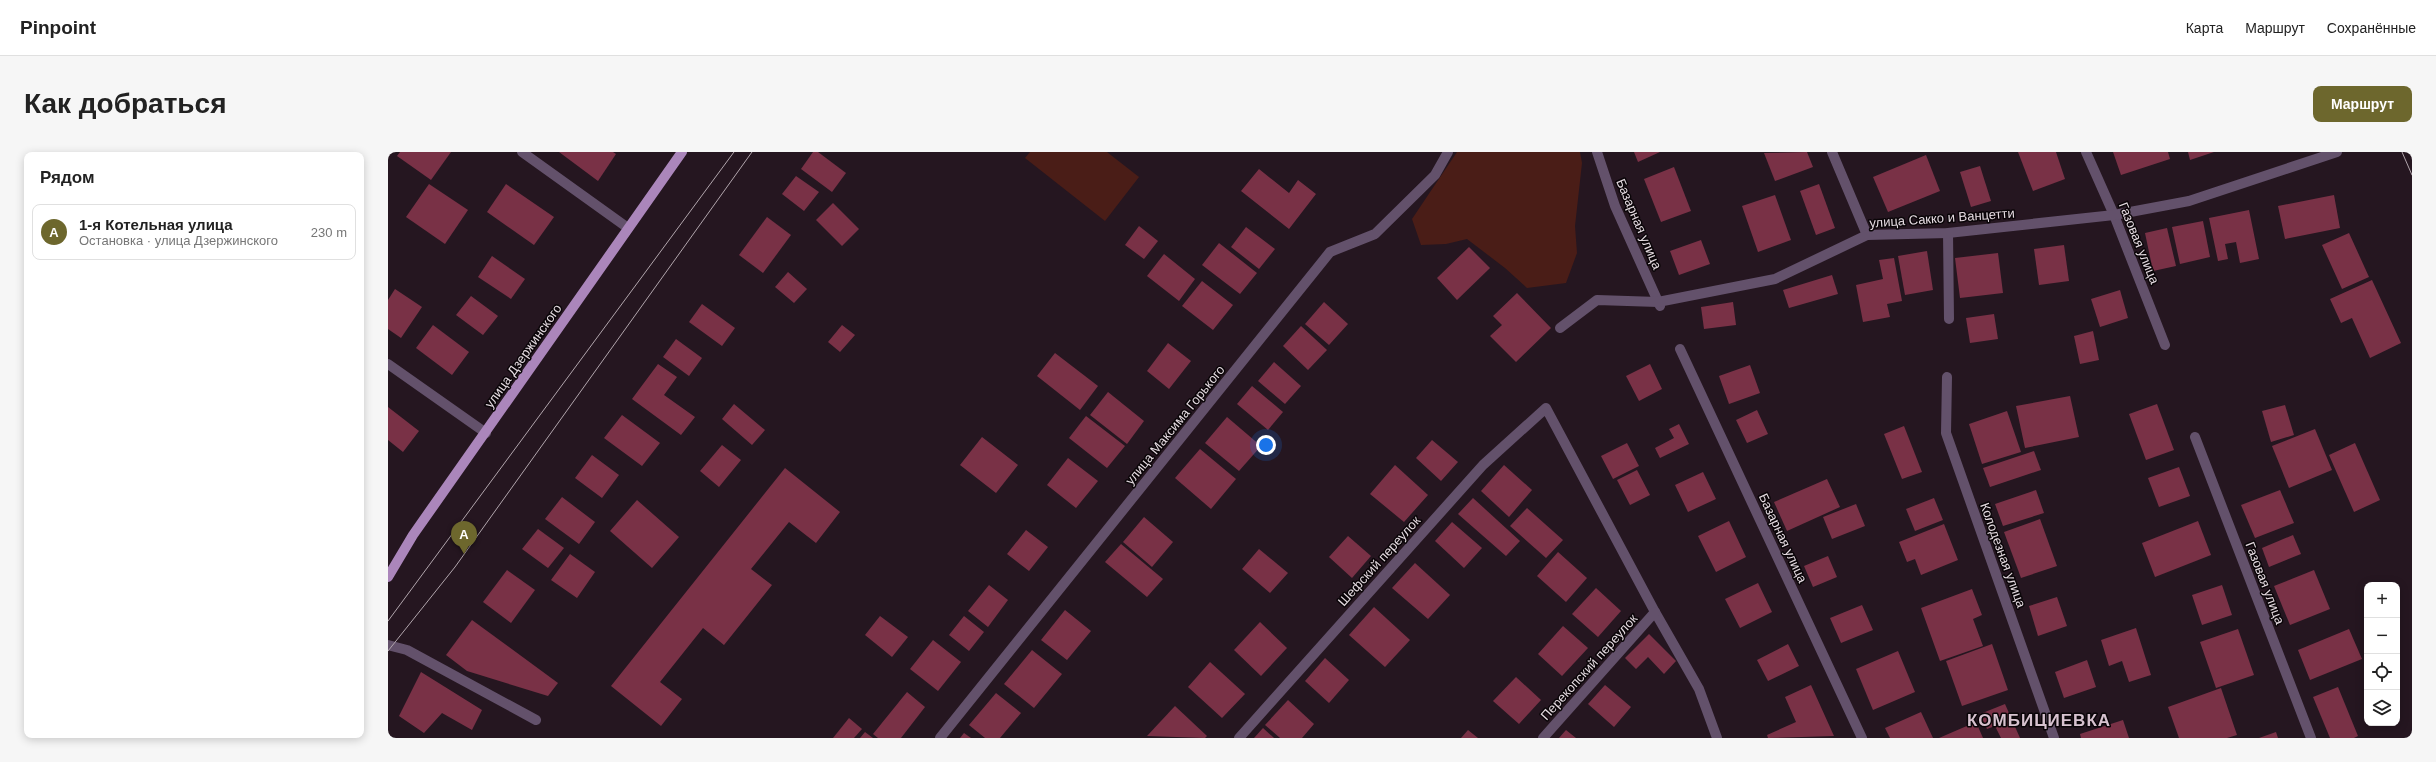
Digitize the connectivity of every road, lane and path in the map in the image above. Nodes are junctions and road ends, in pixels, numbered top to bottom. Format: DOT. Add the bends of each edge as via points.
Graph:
graph roads {
  1 [pos="522,152"];
  2 [pos="682,152"];
  3 [pos="1448,152"];
  4 [pos="1597,152"];
  5 [pos="1832,152"];
  6 [pos="2086,152"];
  7 [pos="2337,152"];
  8 [pos="2114,215"];
  9 [pos="628,228"];
  10 [pos="1948,233"];
  11 [pos="1867,235"];
  12 [pos="1659,304"];
  13 [pos="1949,320"];
  14 [pos="1560,328"];
  15 [pos="2165,345"];
  16 [pos="1680,349"];
  17 [pos="388,364"];
  18 [pos="1947,377"];
  19 [pos="486,433"];
  20 [pos="2195,437"];
  21 [pos="388,577"];
  22 [pos="1655,612"];
  23 [pos="388,645"];
  24 [pos="536,720"];
  25 [pos="940,738"];
  26 [pos="1239,738"];
  27 [pos="1543,738"];
  28 [pos="1717,738"];
  29 [pos="1862,738"];
  30 [pos="2054,738"];
  31 [pos="2311,738"];
  1 -- 9 [label="street"];
  2 -- 9 [label="main road, улица Дзержинского"];
  3 -- 25 [label="street, улица Максима Горького" via="1434,175 1375,234 1330,252"];
  4 -- 12 [label="street, Базарная улица" via="1615,206"];
  5 -- 11 [label="street"];
  6 -- 8 [label="street, Газовая улица"];
  7 -- 8 [label="street, улица Сакко и Ванцетти" via="2189,201"];
  8 -- 10 [label="street, улица Сакко и Ванцетти"];
  8 -- 15 [label="street, Газовая улица"];
  9 -- 19 [label="main road, улица Дзержинского"];
  10 -- 11 [label="street, улица Сакко и Ванцетти"];
  10 -- 13 [label="street"];
  11 -- 12 [label="street, улица Сакко и Ванцетти" via="1775,278"];
  12 -- 14 [label="street, улица Сакко и Ванцетти" via="1597,300"];
  16 -- 29 [label="street, Базарная улица"];
  17 -- 19 [label="street"];
  18 -- 30 [label="street, Колодезная улица" via="1946,433"];
  19 -- 21 [label="main road, улица Дзержинского" via="413,535"];
  20 -- 31 [label="street, Газовая улица"];
  22 -- 26 [label="street, Шефский переулок" via="1546,408 1483,466"];
  22 -- 27 [label="street, Перекопский переулок"];
  22 -- 28 [label="street" via="1699,689"];
  23 -- 24 [label="street" via="407,650"];
}
